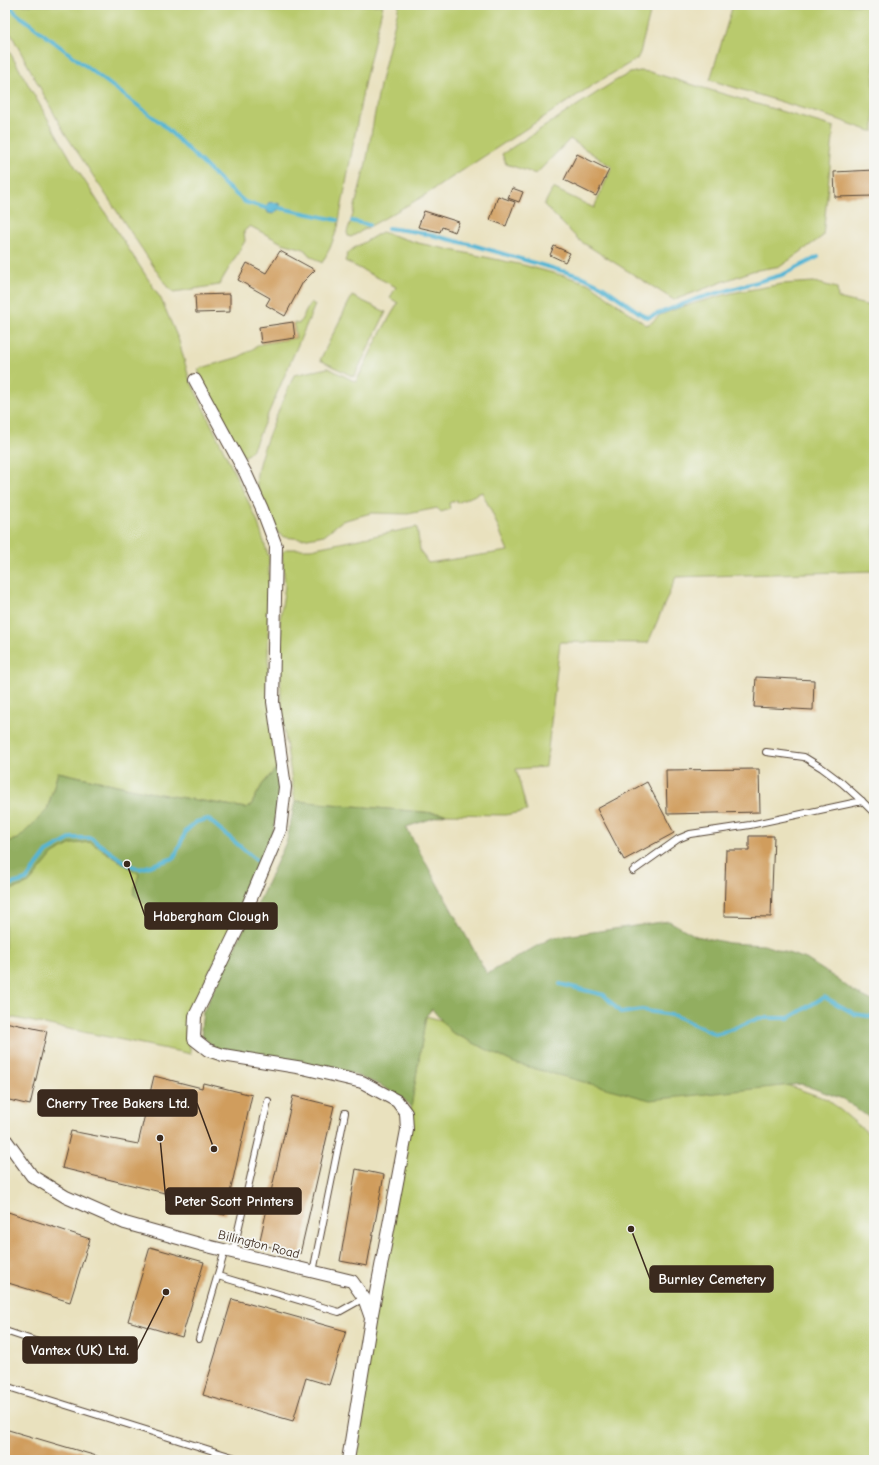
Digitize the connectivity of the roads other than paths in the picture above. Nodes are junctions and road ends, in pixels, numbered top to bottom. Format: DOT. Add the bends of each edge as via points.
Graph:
graph roads {
  1 [pos="195,380"];
  2 [pos="766,752"];
  3 [pos="862,801"];
  4 [pos="874,813"];
  5 [pos="633,871"];
  6 [pos="268,1101"];
  7 [pos="345,1113"];
  8 [pos="5,1139"];
  9 [pos="229,1251"];
  10 [pos="313,1272"];
  11 [pos="218,1276"];
  12 [pos="364,1298"];
  13 [pos="371,1319"];
  14 [pos="5,1331"];
  15 [pos="200,1339"];
  16 [pos="54,1347"];
  17 [pos="5,1386"];
  18 [pos="226,1458"];
  19 [pos="242,1460"];
  20 [pos="348,1460"];
  1 -- 13 [label="street" via="246,474 276,546 273,702 285,787 280,830 240,924 195,1016 194,1039 208,1050 223,1055 303,1068 362,1082 397,1101 406,1113 407,1130"];
  2 -- 3 [label="lane" via="804,757 822,768"];
  3 -- 4 [label="lane"];
  3 -- 5 [label="lane" via="750,825 690,834 678,839"];
  6 -- 9 [label="lane"];
  7 -- 10 [label="lane"];
  8 -- 9 [label="street, Billington Road" via="32,1176 66,1197 125,1223"];
  9 -- 10 [label="street, Billington Road"];
  9 -- 11 [label="lane"];
  10 -- 12 [label="street, Billington Road" via="352,1281"];
  11 -- 12 [label="lane" via="339,1312"];
  11 -- 15 [label="lane"];
  12 -- 13 [label="street, Billington Road"];
  13 -- 20 [label="street, Billington Road"];
  14 -- 16 [label="lane"];
  17 -- 18 [label="lane"];
  18 -- 19 [label="lane"];
}
